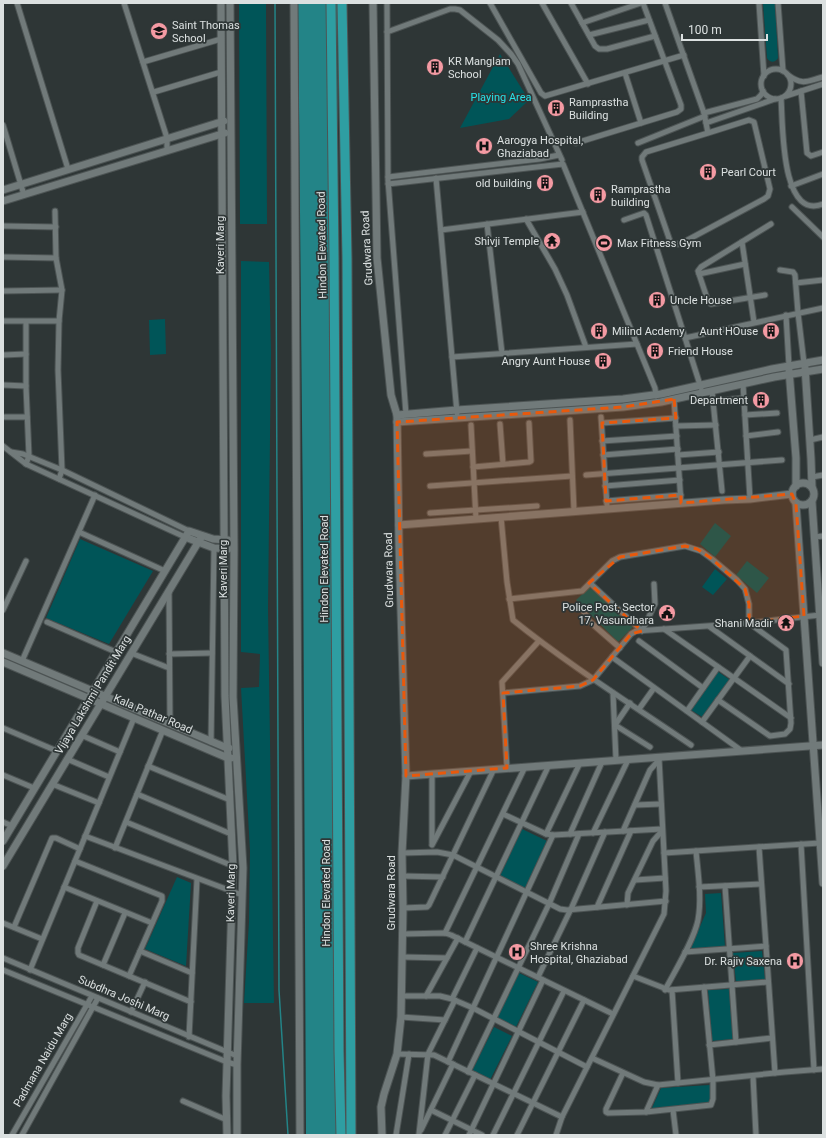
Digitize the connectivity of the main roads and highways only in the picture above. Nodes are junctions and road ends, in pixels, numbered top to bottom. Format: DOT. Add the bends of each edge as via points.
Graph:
graph roads {
  1 [pos="331,3"];
  2 [pos="342,3"];
  3 [pos="341,1135"];
  4 [pos="351,1135"];
  1 -- 3 [label="highway, Hindon Elevated Road"];
  2 -- 4 [label="highway" via="347,258"];
}
